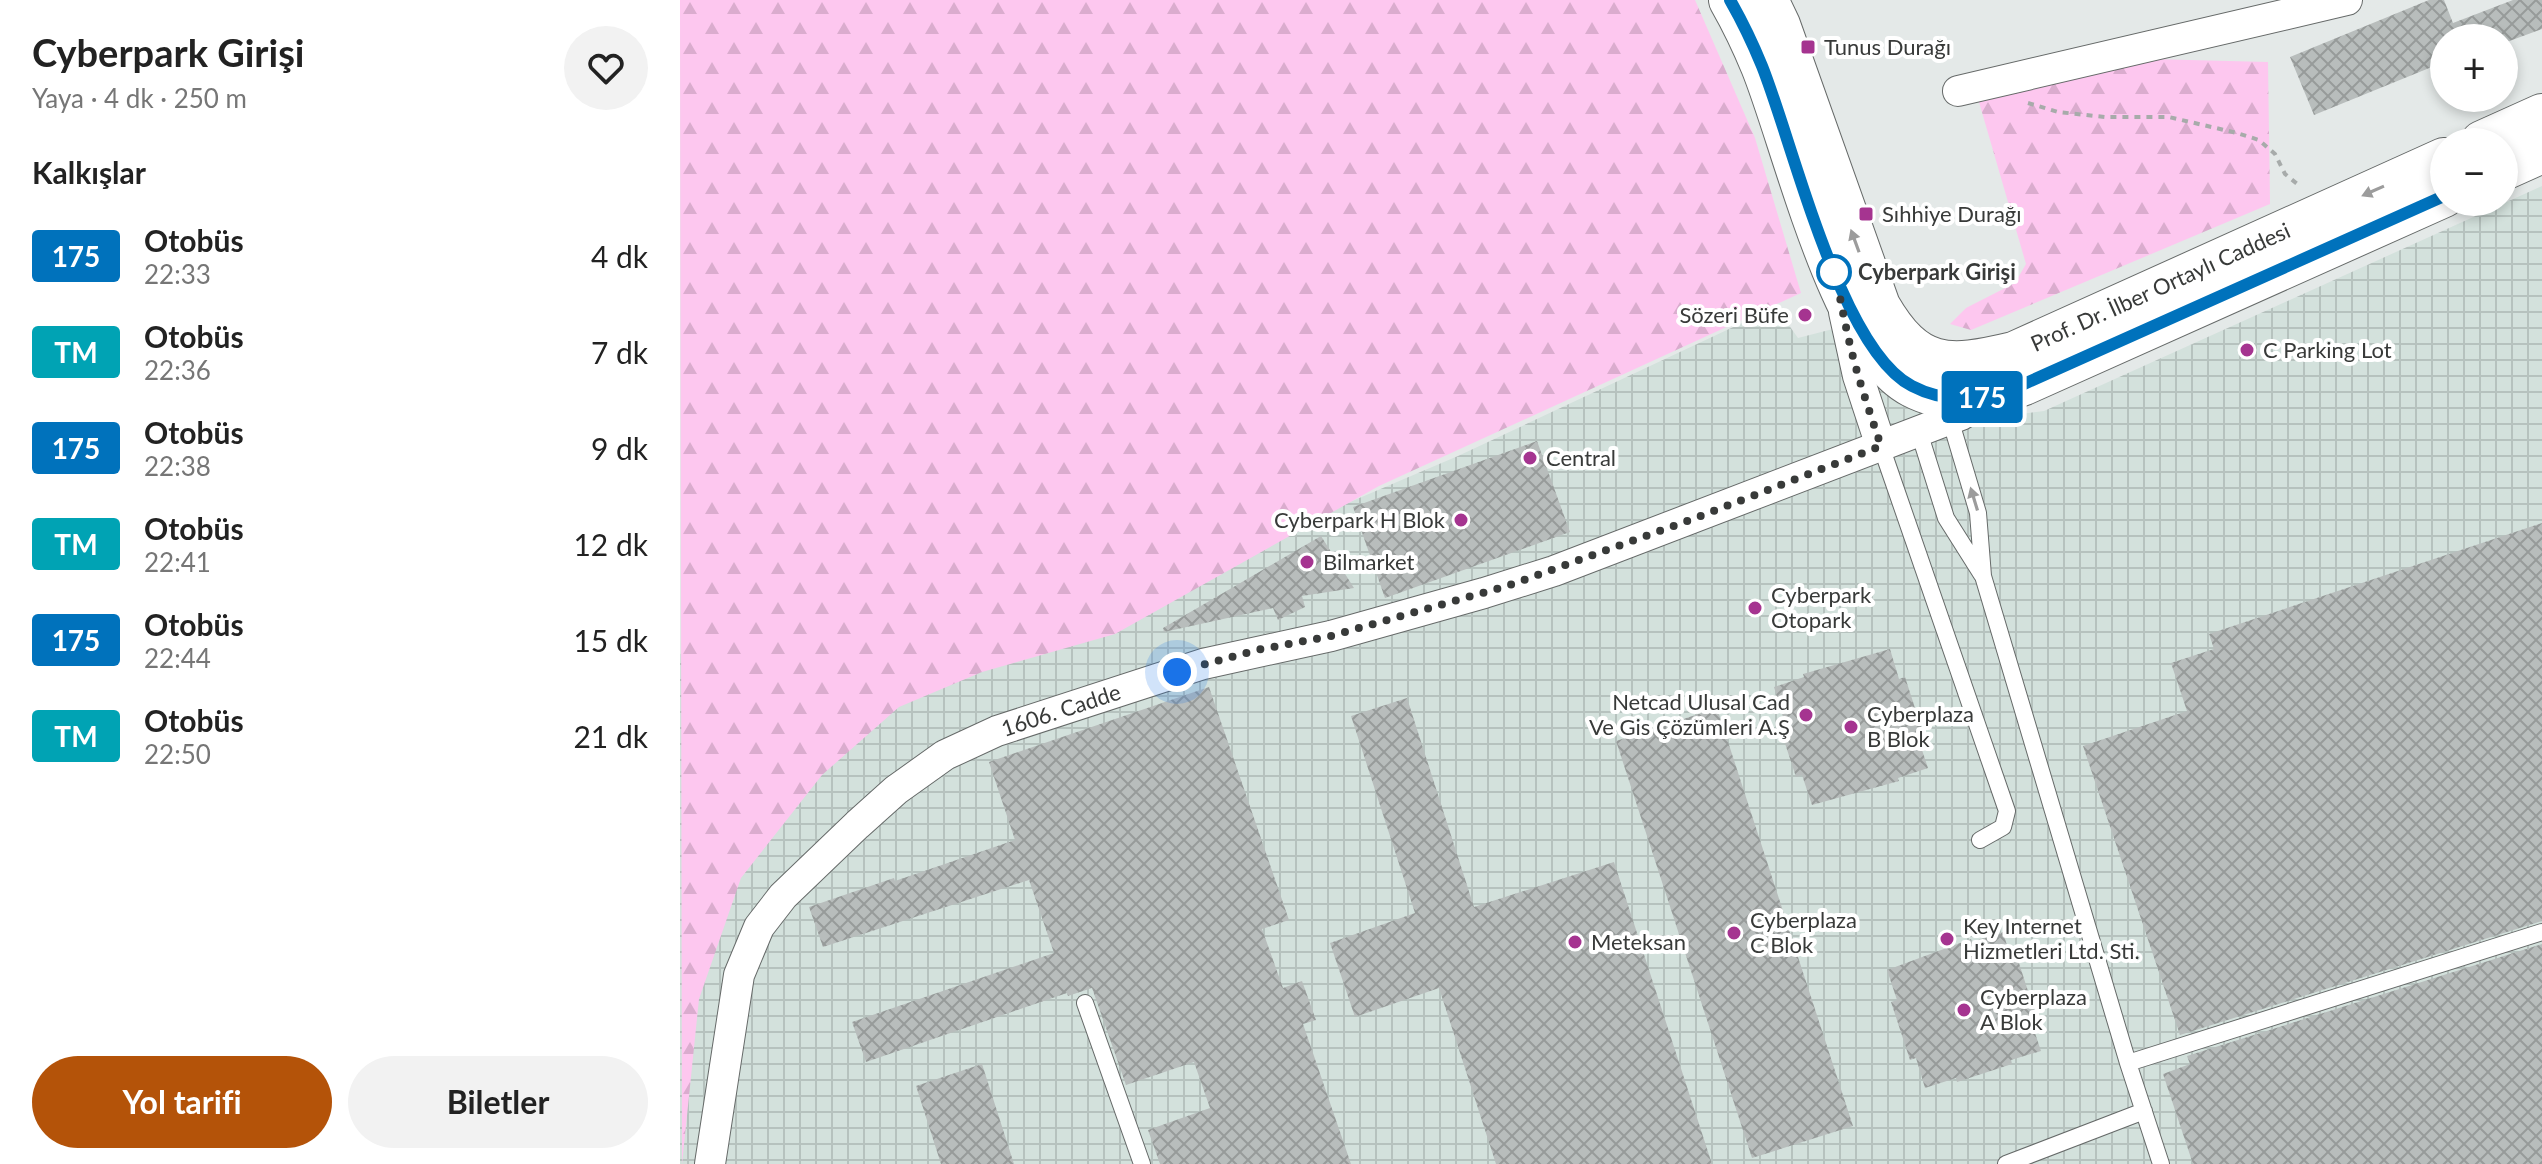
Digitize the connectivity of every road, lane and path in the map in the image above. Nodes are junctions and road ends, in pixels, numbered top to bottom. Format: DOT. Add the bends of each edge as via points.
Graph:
graph roads {
  1 [pos="1730,0"];
  2 [pos="1767,0"];
  3 [pos="2347,0"];
  4 [pos="2013,78"];
  5 [pos="1958,91"];
  6 [pos="2542,115"];
  7 [pos="2513,128"];
  8 [pos="2542,152"];
  9 [pos="2518,163"];
  10 [pos="2430,165"];
  11 [pos="2430,202"];
  12 [pos="2332,210"];
  13 [pos="1840,290"];
  14 [pos="1992,396"];
  15 [pos="1950,419"];
  16 [pos="1919,432"];
  17 [pos="1881,446"];
  18 [pos="1983,576"];
  19 [pos="1980,840"];
  20 [pos="2542,932"];
  21 [pos="1085,1003"];
  22 [pos="2128,1063"];
  23 [pos="2144,1111"];
  24 [pos="710,1164"];
  25 [pos="1142,1164"];
  26 [pos="2006,1164"];
  27 [pos="2161,1164"];
  1 -- 13 [label="street, Prof. Dr. İlber Ortaylı Caddesi" via="1762,66"];
  12 -- 2 [label="street, Prof. Dr. İlber Ortaylı Caddesi, one-way" via="2014,353 1972,363 1940,362 1916,351 1893,331 1879,306"];
  3 -- 4 [label="street"];
  4 -- 5 [label="street"];
  4 -- 12 [label="path" via="2028,103 2058,112 2169,117 2259,140 2275,154 2285,174"];
  6 -- 7 [label="street"];
  8 -- 9 [label="street"];
  10 -- 12 [label="street, Prof. Dr. İlber Ortaylı Caddesi, one-way"];
  11 -- 14 [label="street, Prof. Dr. İlber Ortaylı Caddesi"];
  13 -- 14 [label="street, Prof. Dr. İlber Ortaylı Caddesi" via="1864,334 1911,386 1939,397"];
  13 -- 17 [label="street"];
  14 -- 15 [label="street, 1606. Cadde"];
  15 -- 16 [label="street, 1606. Cadde"];
  18 -- 15 [label="lane, one-way" via="1978,513"];
  16 -- 17 [label="street, 1606. Cadde"];
  16 -- 18 [label="lane" via="1946,518"];
  17 -- 19 [label="lane" via="2007,811 2003,827"];
  17 -- 24 [label="street, 1606. Cadde" via="1540,575 1331,636 1203,664 997,731 945,755 857,825 783,896 759,927 739,975"];
  18 -- 22 [label="lane"];
  20 -- 22 [label="lane"];
  21 -- 25 [label="lane"];
  22 -- 23 [label="lane"];
  23 -- 26 [label="lane"];
  23 -- 27 [label="lane"];
}
